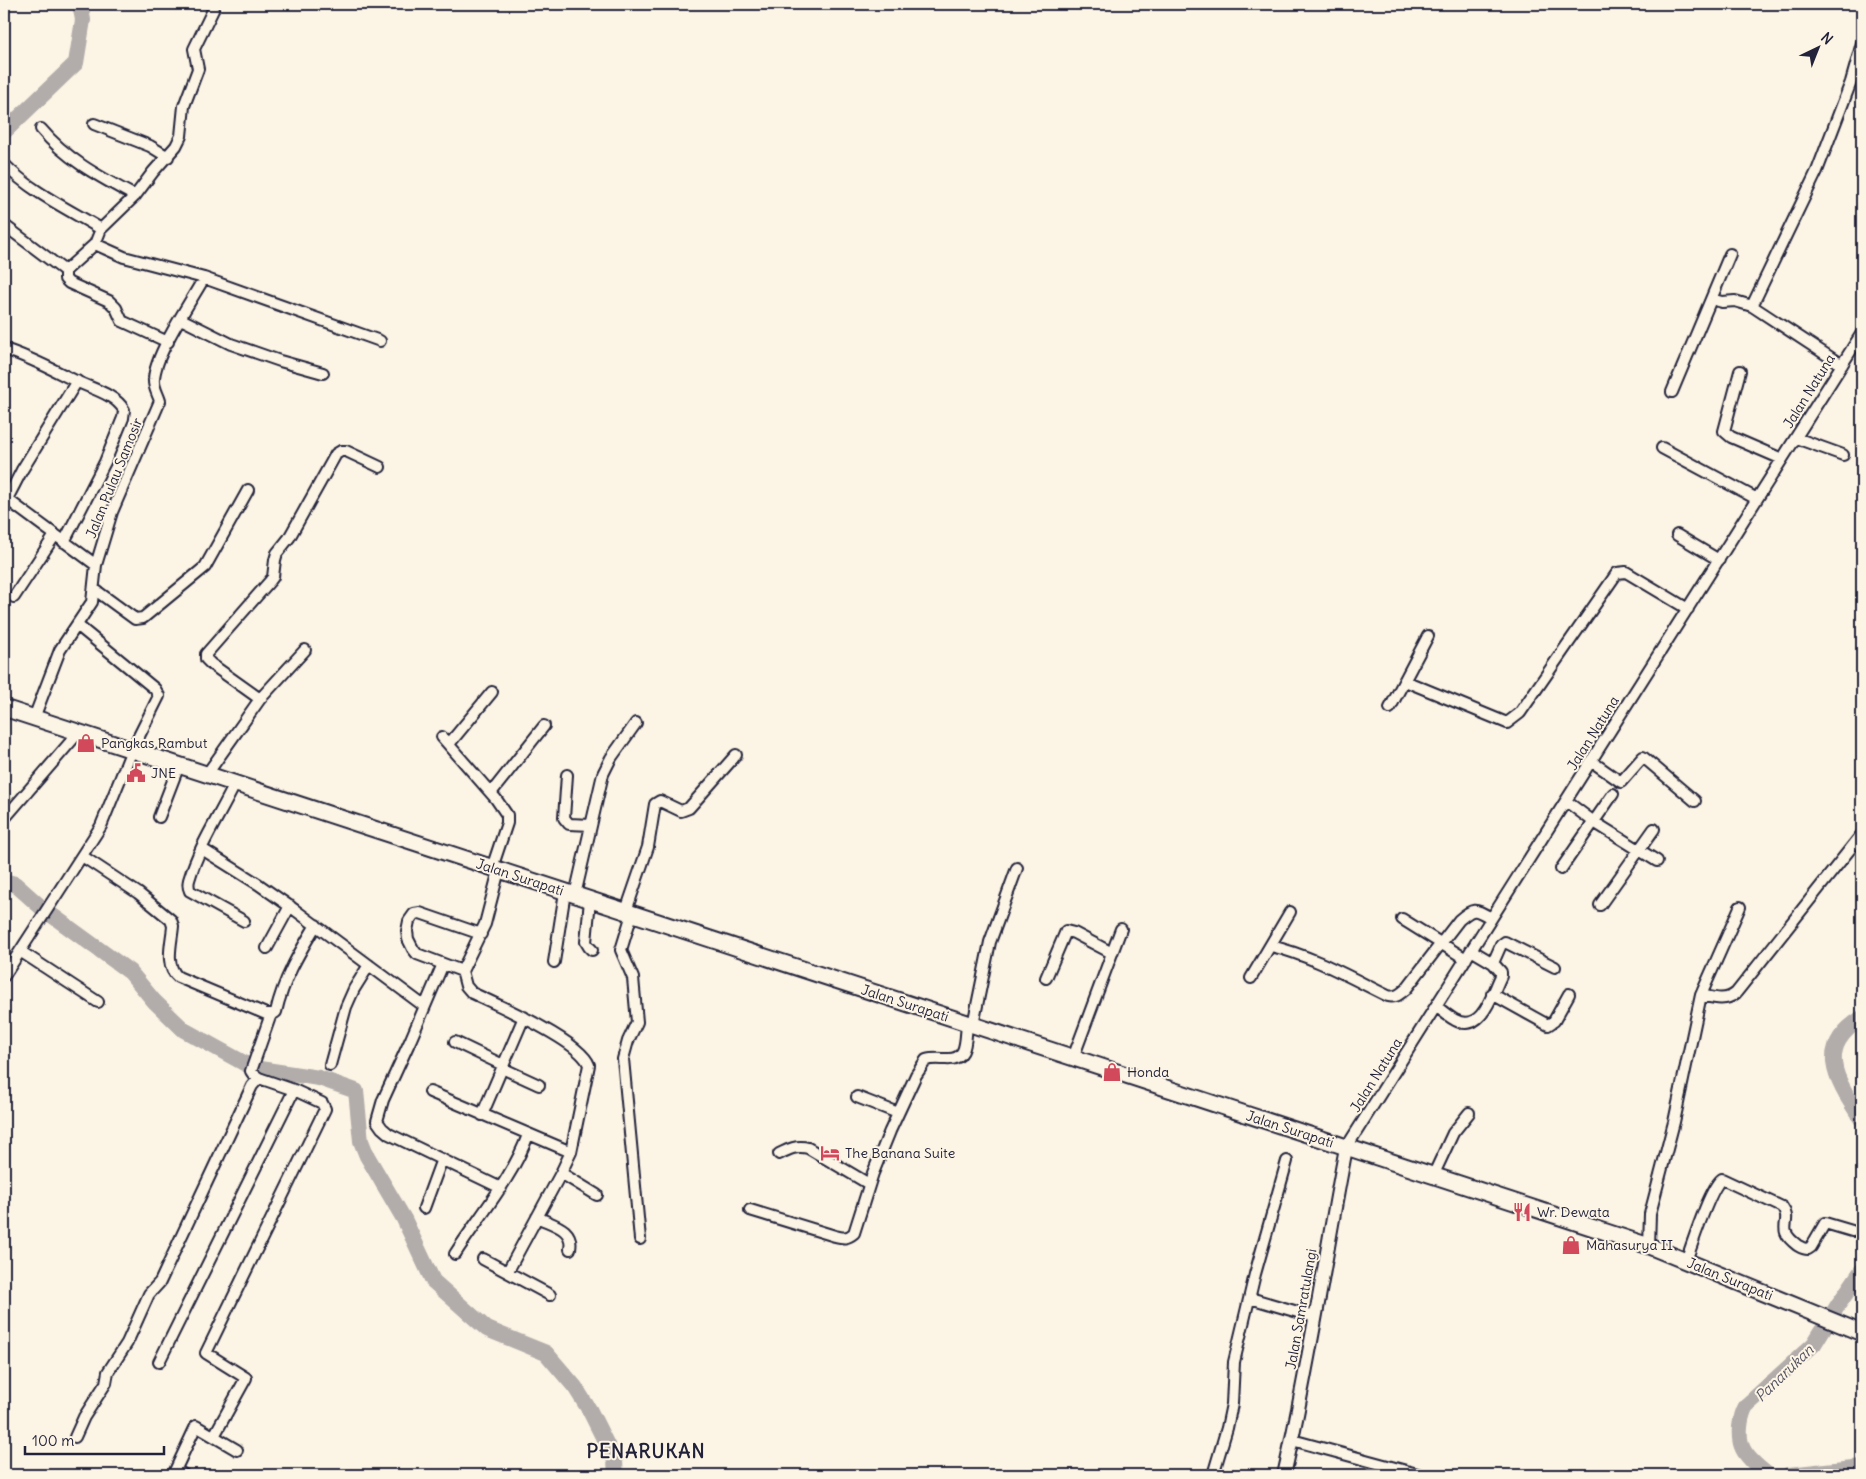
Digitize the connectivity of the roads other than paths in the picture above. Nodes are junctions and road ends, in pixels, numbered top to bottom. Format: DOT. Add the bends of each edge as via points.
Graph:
graph roads {
  1 [pos="213,10"];
  2 [pos="1862,43"];
  3 [pos="94,124"];
  4 [pos="41,129"];
  5 [pos="168,157"];
  6 [pos="4,164"];
  7 [pos="136,196"];
  8 [pos="4,226"];
  9 [pos="101,229"];
  10 [pos="95,244"];
  11 [pos="1730,254"];
  12 [pos="66,271"];
  13 [pos="204,278"];
  14 [pos="1711,299"];
  15 [pos="1752,306"];
  16 [pos="181,319"];
  17 [pos="1862,333"];
  18 [pos="380,341"];
  19 [pos="168,342"];
  20 [pos="4,349"];
  21 [pos="1842,365"];
  22 [pos="1740,372"];
  23 [pos="323,373"];
  24 [pos="77,382"];
  25 [pos="1672,392"];
  26 [pos="1796,438"];
  27 [pos="1662,448"];
  28 [pos="1843,455"];
  29 [pos="1782,459"];
  30 [pos="380,467"];
  31 [pos="248,490"];
  32 [pos="5,498"];
  33 [pos="1757,499"];
  34 [pos="55,535"];
  35 [pos="1677,535"];
  36 [pos="64,542"];
  37 [pos="1719,560"];
  38 [pos="96,565"];
  39 [pos="94,589"];
  40 [pos="14,597"];
  41 [pos="1688,609"];
  42 [pos="77,625"];
  43 [pos="1428,636"];
  44 [pos="305,650"];
  45 [pos="1405,681"];
  46 [pos="492,692"];
  47 [pos="260,699"];
  48 [pos="4,708"];
  49 [pos="1390,708"];
  50 [pos="34,718"];
  51 [pos="636,722"];
  52 [pos="544,726"];
  53 [pos="79,732"];
  54 [pos="132,750"];
  55 [pos="736,754"];
  56 [pos="1591,761"];
  57 [pos="179,765"];
  58 [pos="207,774"];
  59 [pos="568,775"];
  60 [pos="235,784"];
  61 [pos="491,793"];
  62 [pos="1613,794"];
  63 [pos="1566,801"];
  64 [pos="1695,801"];
  65 [pos="159,817"];
  66 [pos="4,819"];
  67 [pos="1594,822"];
  68 [pos="591,825"];
  69 [pos="1654,829"];
  70 [pos="1862,834"];
  71 [pos="202,849"];
  72 [pos="1638,850"];
  73 [pos="82,856"];
  74 [pos="1657,861"];
  75 [pos="1017,868"];
  76 [pos="496,869"];
  77 [pos="1561,869"];
  78 [pos="570,893"];
  79 [pos="590,900"];
  80 [pos="290,906"];
  81 [pos="1600,906"];
  82 [pos="1740,906"];
  83 [pos="629,912"];
  84 [pos="1290,912"];
  85 [pos="1492,918"];
  86 [pos="1402,919"];
  87 [pos="244,921"];
  88 [pos="316,925"];
  89 [pos="1121,929"];
  90 [pos="481,934"];
  91 [pos="1441,942"];
  92 [pos="1271,946"];
  93 [pos="267,948"];
  94 [pos="592,950"];
  95 [pos="20,951"];
  96 [pos="1112,953"];
  97 [pos="1469,954"];
  98 [pos="554,962"];
  99 [pos="1493,963"];
  100 [pos="443,964"];
  101 [pos="369,965"];
  102 [pos="1555,967"];
  103 [pos="462,971"];
  104 [pos="4,976"];
  105 [pos="1046,978"];
  106 [pos="1251,978"];
  107 [pos="1492,994"];
  108 [pos="1569,994"];
  109 [pos="1701,995"];
  110 [pos="98,1002"];
  111 [pos="424,1006"];
  112 [pos="1436,1006"];
  113 [pos="271,1014"];
  114 [pos="524,1017"];
  115 [pos="970,1024"];
  116 [pos="455,1042"];
  117 [pos="1073,1058"];
  118 [pos="330,1065"];
  119 [pos="502,1067"];
  120 [pos="255,1074"];
  121 [pos="538,1085"];
  122 [pos="294,1090"];
  123 [pos="430,1092"];
  124 [pos="857,1097"];
  125 [pos="898,1113"];
  126 [pos="1469,1113"];
  127 [pos="482,1115"];
  128 [pos="528,1135"];
  129 [pos="1346,1148"];
  130 [pos="571,1152"];
  131 [pos="779,1154"];
  132 [pos="442,1159"];
  133 [pos="1287,1161"];
  134 [pos="561,1173"];
  135 [pos="1433,1176"];
  136 [pos="869,1184"];
  137 [pos="501,1188"];
  138 [pos="597,1195"];
  139 [pos="424,1208"];
  140 [pos="750,1210"];
  141 [pos="537,1217"];
  142 [pos="1852,1231"];
  143 [pos="640,1239"];
  144 [pos="1649,1246"];
  145 [pos="570,1249"];
  146 [pos="456,1254"];
  147 [pos="482,1259"];
  148 [pos="1686,1261"];
  149 [pos="508,1271"];
  150 [pos="550,1295"];
  151 [pos="1250,1298"];
  152 [pos="1315,1317"];
  153 [pos="1858,1332"];
  154 [pos="159,1362"];
  155 [pos="214,1436"];
  156 [pos="75,1437"];
  157 [pos="1292,1440"];
  158 [pos="237,1450"];
  159 [pos="178,1474"];
  160 [pos="1213,1475"];
  161 [pos="1284,1475"];
  162 [pos="1421,1475"];
  1 -- 5 [label="street" via="194,46 198,69 184,106 181,136"];
  2 -- 15 [label="street" via="1818,171"];
  3 -- 5 [label="street" via="150,146"];
  4 -- 7 [label="street" via="81,166"];
  5 -- 7 [label="street"];
  6 -- 9 [label="street" via="42,194"];
  7 -- 9 [label="street"];
  8 -- 12 [label="street"];
  9 -- 10 [label="street"];
  10 -- 12 [label="street"];
  10 -- 13 [label="street" via="124,257"];
  11 -- 14 [label="street"];
  12 -- 19 [label="street" via="64,279 109,301 122,320"];
  13 -- 16 [label="street, Jalan Pulau Samosir"];
  13 -- 18 [label="street"];
  14 -- 15 [label="street"];
  14 -- 25 [label="street"];
  15 -- 21 [label="street"];
  16 -- 19 [label="street, Jalan Pulau Samosir"];
  16 -- 23 [label="street" via="231,344"];
  17 -- 21 [label="street, Jalan Natuna"];
  19 -- 38 [label="street, Jalan Pulau Samosir" via="156,368 154,381 159,405 112,512"];
  20 -- 24 [label="street" via="40,362"];
  21 -- 26 [label="street, Jalan Natuna"];
  22 -- 29 [label="street" via="1724,431"];
  24 -- 32 [label="street"];
  24 -- 36 [label="street" via="107,396 125,412 101,470"];
  26 -- 28 [label="street"];
  26 -- 29 [label="street, Jalan Natuna"];
  27 -- 33 [label="street"];
  29 -- 33 [label="street, Jalan Natuna"];
  30 -- 47 [label="street" via="346,451 336,454 277,554 273,577 206,654 211,664"];
  31 -- 39 [label="street" via="205,567 143,618 135,619"];
  32 -- 34 [label="street"];
  33 -- 37 [label="street, Jalan Natuna"];
  34 -- 36 [label="street"];
  34 -- 40 [label="street"];
  35 -- 37 [label="street"];
  36 -- 38 [label="street"];
  37 -- 41 [label="street, Jalan Natuna"];
  38 -- 39 [label="street, Jalan Pulau Samosir"];
  39 -- 42 [label="street, Jalan Pulau Samosir" via="92,602"];
  41 -- 45 [label="street" via="1626,572 1617,573 1520,713 1507,722"];
  41 -- 56 [label="street, Jalan Natuna"];
  42 -- 50 [label="street, Jalan Pulau Samosir" via="60,650"];
  42 -- 54 [label="street" via="158,692 158,701"];
  43 -- 45 [label="street"];
  44 -- 47 [label="street"];
  45 -- 49 [label="street"];
  46 -- 61 [label="street" via="445,740"];
  47 -- 58 [label="street"];
  48 -- 50 [label="highway, Jalan Surapati"];
  50 -- 53 [label="highway, Jalan Surapati"];
  51 -- 68 [label="street" via="603,774"];
  52 -- 61 [label="street"];
  53 -- 54 [label="highway, Jalan Surapati"];
  53 -- 66 [label="street"];
  54 -- 57 [label="highway, Jalan Surapati"];
  54 -- 73 [label="street" via="101,826"];
  55 -- 83 [label="street" via="689,808 681,811 660,801 655,804 648,847"];
  56 -- 63 [label="street, Jalan Natuna"];
  56 -- 64 [label="street" via="1621,782 1643,757"];
  57 -- 58 [label="highway, Jalan Surapati"];
  57 -- 65 [label="street"];
  58 -- 60 [label="highway, Jalan Surapati"];
  59 -- 68 [label="street" via="564,818 569,824"];
  60 -- 71 [label="street"];
  60 -- 76 [label="highway, Jalan Surapati"];
  61 -- 76 [label="street" via="507,823"];
  62 -- 67 [label="street"];
  63 -- 67 [label="street"];
  63 -- 85 [label="street, Jalan Natuna"];
  67 -- 72 [label="street"];
  67 -- 77 [label="street"];
  68 -- 78 [label="street"];
  69 -- 72 [label="street"];
  70 -- 109 [label="street" via="1736,993 1724,999"];
  71 -- 80 [label="street"];
  71 -- 87 [label="street" via="188,881 189,889"];
  72 -- 74 [label="street"];
  72 -- 81 [label="street"];
  73 -- 95 [label="street"];
  73 -- 113 [label="street" via="168,916 173,926 170,963 173,974"];
  75 -- 115 [label="street" via="990,942"];
  76 -- 78 [label="highway, Jalan Surapati"];
  76 -- 90 [label="street"];
  78 -- 79 [label="highway, Jalan Surapati"];
  78 -- 98 [label="street"];
  79 -- 83 [label="highway, Jalan Surapati"];
  79 -- 94 [label="street" via="586,942"];
  80 -- 88 [label="street"];
  80 -- 93 [label="street"];
  82 -- 109 [label="street"];
  83 -- 115 [label="highway, Jalan Surapati"];
  83 -- 143 [label="street" via="622,950 633,978 637,1022 623,1059"];
  84 -- 92 [label="street"];
  85 -- 91 [label="street" via="1478,911 1469,911"];
  85 -- 97 [label="street, Jalan Natuna"];
  86 -- 91 [label="street"];
  88 -- 101 [label="street"];
  88 -- 113 [label="street" via="292,964 276,1012"];
  89 -- 96 [label="street"];
  90 -- 100 [label="street" via="414,914 407,931 410,945 417,954"];
  90 -- 103 [label="street"];
  91 -- 92 [label="street" via="1406,989 1392,997 1320,962"];
  91 -- 97 [label="street"];
  92 -- 106 [label="street"];
  95 -- 104 [label="street"];
  95 -- 110 [label="street"];
  96 -- 105 [label="street" via="1066,931"];
  96 -- 117 [label="street"];
  97 -- 99 [label="street"];
  97 -- 112 [label="street, Jalan Natuna"];
  99 -- 102 [label="street" via="1505,942"];
  99 -- 107 [label="street" via="1501,976"];
  100 -- 103 [label="street"];
  100 -- 111 [label="street"];
  101 -- 111 [label="street"];
  101 -- 118 [label="street" via="346,1007"];
  103 -- 114 [label="street" via="466,986 472,993"];
  107 -- 108 [label="street" via="1548,1025 1554,1021"];
  107 -- 112 [label="street" via="1482,1016 1468,1023 1454,1020"];
  109 -- 144 [label="street" via="1674,1122 1650,1214"];
  111 -- 132 [label="street" via="377,1121 389,1134"];
  112 -- 129 [label="street, Jalan Natuna"];
  113 -- 120 [label="street" via="256,1059"];
  114 -- 119 [label="street"];
  114 -- 130 [label="street" via="568,1044 588,1063"];
  115 -- 117 [label="highway, Jalan Surapati"];
  115 -- 125 [label="street" via="961,1056 954,1060 929,1058 924,1062"];
  116 -- 119 [label="street"];
  117 -- 129 [label="highway, Jalan Surapati"];
  119 -- 121 [label="street"];
  119 -- 127 [label="street"];
  120 -- 122 [label="street"];
  120 -- 156 [label="street" via="164,1274 149,1294 130,1337"];
  122 -- 154 [label="street"];
  122 -- 155 [label="street" via="322,1103 325,1110 206,1353 246,1378"];
  123 -- 127 [label="street"];
  124 -- 125 [label="street"];
  125 -- 136 [label="street"];
  126 -- 135 [label="street" via="1452,1133"];
  127 -- 128 [label="street"];
  128 -- 130 [label="street"];
  128 -- 137 [label="street"];
  129 -- 135 [label="highway, Jalan Surapati"];
  129 -- 152 [label="main road, Jalan Samratulangi"];
  130 -- 134 [label="street"];
  131 -- 136 [label="street" via="800,1146 808,1148"];
  132 -- 137 [label="street"];
  132 -- 139 [label="street"];
  133 -- 151 [label="street"];
  134 -- 138 [label="street"];
  134 -- 141 [label="street"];
  135 -- 144 [label="highway, Jalan Surapati"];
  136 -- 140 [label="street" via="850,1237"];
  137 -- 146 [label="street"];
  141 -- 145 [label="street" via="568,1233"];
  141 -- 149 [label="street"];
  142 -- 148 [label="street" via="1825,1223 1811,1246 1803,1249 1786,1235 1786,1214 1782,1207 1722,1179 1717,1183"];
  144 -- 148 [label="highway, Jalan Surapati"];
  147 -- 149 [label="street"];
  148 -- 153 [label="highway, Jalan Surapati"];
  149 -- 150 [label="street"];
  151 -- 152 [label="street"];
  151 -- 160 [label="street" via="1234,1362 1227,1428"];
  152 -- 157 [label="main road, Jalan Samratulangi"];
  155 -- 158 [label="street"];
  155 -- 159 [label="street" via="196,1426"];
  157 -- 161 [label="main road, Jalan Samratulangi"];
  157 -- 162 [label="street"];
}
